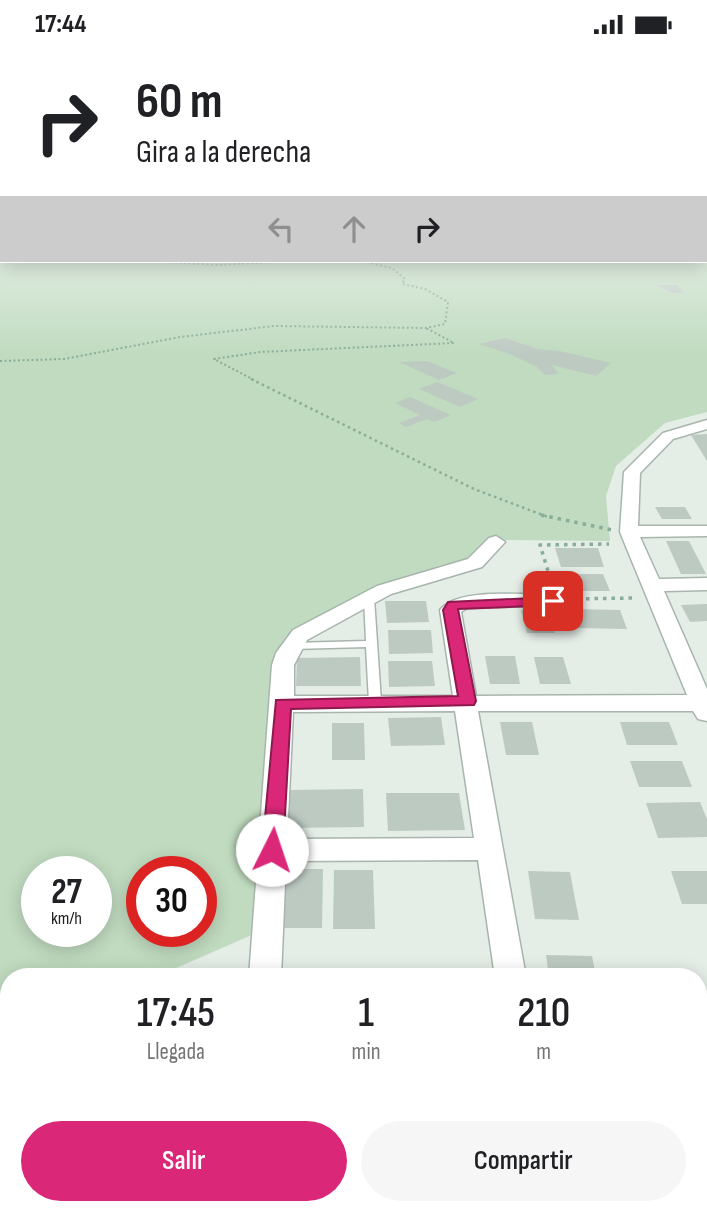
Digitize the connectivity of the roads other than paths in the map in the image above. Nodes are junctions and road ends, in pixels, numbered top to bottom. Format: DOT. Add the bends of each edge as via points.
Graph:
graph roads {
  1 [pos="707,425"];
  2 [pos="707,531"];
  3 [pos="629,532"];
  4 [pos="496,543"];
  5 [pos="650,585"];
  6 [pos="707,585"];
  7 [pos="554,596"];
  8 [pos="369,598"];
  9 [pos="370,644"];
  10 [pos="291,646"];
  11 [pos="467,701"];
  12 [pos="375,702"];
  13 [pos="282,704"];
  14 [pos="705,707"];
  15 [pos="490,849"];
  16 [pos="272,850"];
  17 [pos="265,968"];
  18 [pos="510,968"];
  1 -- 3 [label="street" via="668,436 632,472"];
  2 -- 3 [label="street"];
  3 -- 5 [label="street"];
  4 -- 8 [label="street" via="475,563"];
  5 -- 6 [label="street"];
  5 -- 14 [label="street"];
  7 -- 11 [label="street" via="453,605 450,610"];
  8 -- 9 [label="lane"];
  8 -- 10 [label="street" via="300,635"];
  9 -- 10 [label="lane"];
  9 -- 12 [label="lane"];
  10 -- 13 [label="street" via="284,666"];
  11 -- 12 [label="street"];
  11 -- 14 [label="street"];
  11 -- 15 [label="street"];
  12 -- 13 [label="street"];
  13 -- 16 [label="street"];
  15 -- 16 [label="street"];
  15 -- 18 [label="street"];
  16 -- 17 [label="street"];
}
